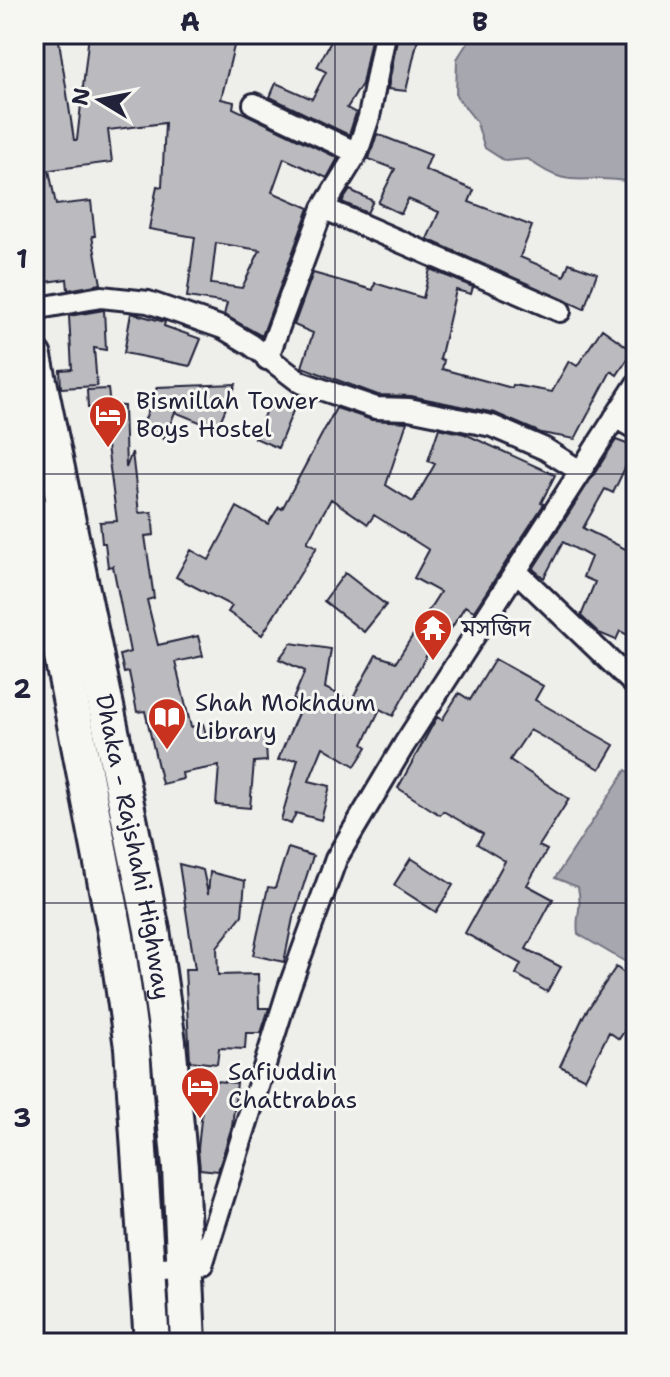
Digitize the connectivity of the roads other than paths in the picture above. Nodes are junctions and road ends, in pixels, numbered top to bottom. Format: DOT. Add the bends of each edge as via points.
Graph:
graph roads {
  1 [pos="385,34"];
  2 [pos="254,104"];
  3 [pos="357,153"];
  4 [pos="323,208"];
  5 [pos="34,309"];
  6 [pos="560,311"];
  7 [pos="34,357"];
  8 [pos="267,359"];
  9 [pos="636,385"];
  10 [pos="615,417"];
  11 [pos="636,429"];
  12 [pos="580,471"];
  13 [pos="34,512"];
  14 [pos="517,572"];
  15 [pos="636,686"];
  16 [pos="185,1266"];
  17 [pos="149,1269"];
  18 [pos="152,1343"];
  19 [pos="188,1343"];
  1 -- 3 [label="street"];
  2 -- 3 [label="street"];
  3 -- 4 [label="street"];
  4 -- 6 [label="street"];
  4 -- 8 [label="street"];
  5 -- 8 [label="street" via="101,297 148,302 223,328"];
  7 -- 16 [label="highway, Dhaka - Rajshahi Highway" via="152,930 168,1042"];
  8 -- 12 [label="street" via="300,382 354,403 492,426"];
  9 -- 10 [label="street"];
  10 -- 11 [label="street"];
  10 -- 12 [label="street"];
  12 -- 14 [label="street"];
  13 -- 17 [label="highway, Dhaka - Rajshahi Highway" via="118,952 132,1047"];
  14 -- 15 [label="street"];
  14 -- 16 [label="street" via="336,859 289,988 202,1265"];
  16 -- 17 [label="street"];
  16 -- 19 [label="highway, Dhaka - Rajshahi Highway"];
  17 -- 18 [label="highway, Dhaka - Rajshahi Highway"];
}
